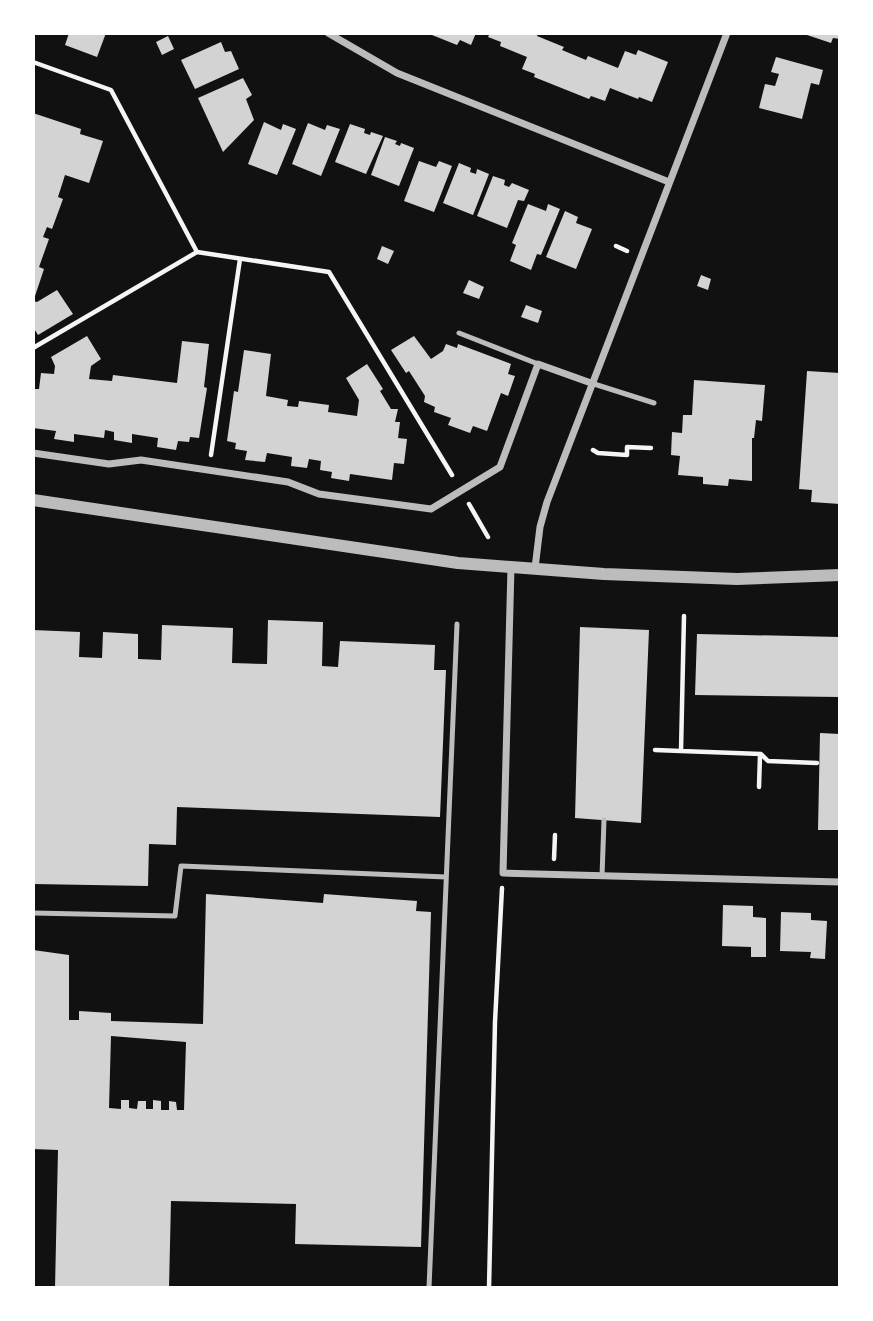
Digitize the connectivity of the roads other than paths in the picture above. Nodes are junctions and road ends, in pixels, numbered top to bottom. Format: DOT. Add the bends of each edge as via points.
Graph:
graph roads {
  1 [pos="328,33"];
  2 [pos="727,33"];
  3 [pos="669,182"];
  4 [pos="459,332"];
  5 [pos="538,364"];
  6 [pos="591,383"];
  7 [pos="654,403"];
  8 [pos="33,453"];
  9 [pos="33,500"];
  10 [pos="511,567"];
  11 [pos="536,568"];
  12 [pos="840,575"];
  13 [pos="457,624"];
  14 [pos="604,820"];
  15 [pos="602,876"];
  16 [pos="446,877"];
  17 [pos="840,883"];
  18 [pos="33,913"];
  19 [pos="429,1288"];
  1 -- 3 [label="street" via="397,73"];
  2 -- 3 [label="street"];
  3 -- 6 [label="street"];
  4 -- 5 [label="lane"];
  5 -- 6 [label="street"];
  5 -- 8 [label="street" via="500,467 431,509 319,494 288,482 141,460 109,464"];
  6 -- 7 [label="lane"];
  6 -- 11 [label="street" via="547,502"];
  9 -- 10 [label="street" via="403,556"];
  10 -- 11 [label="street"];
  10 -- 15 [label="street" via="503,873"];
  11 -- 12 [label="street" via="737,579"];
  13 -- 16 [label="lane"];
  14 -- 15 [label="lane"];
  15 -- 17 [label="street"];
  16 -- 18 [label="lane" via="181,866 175,916"];
  16 -- 19 [label="lane"];
}
